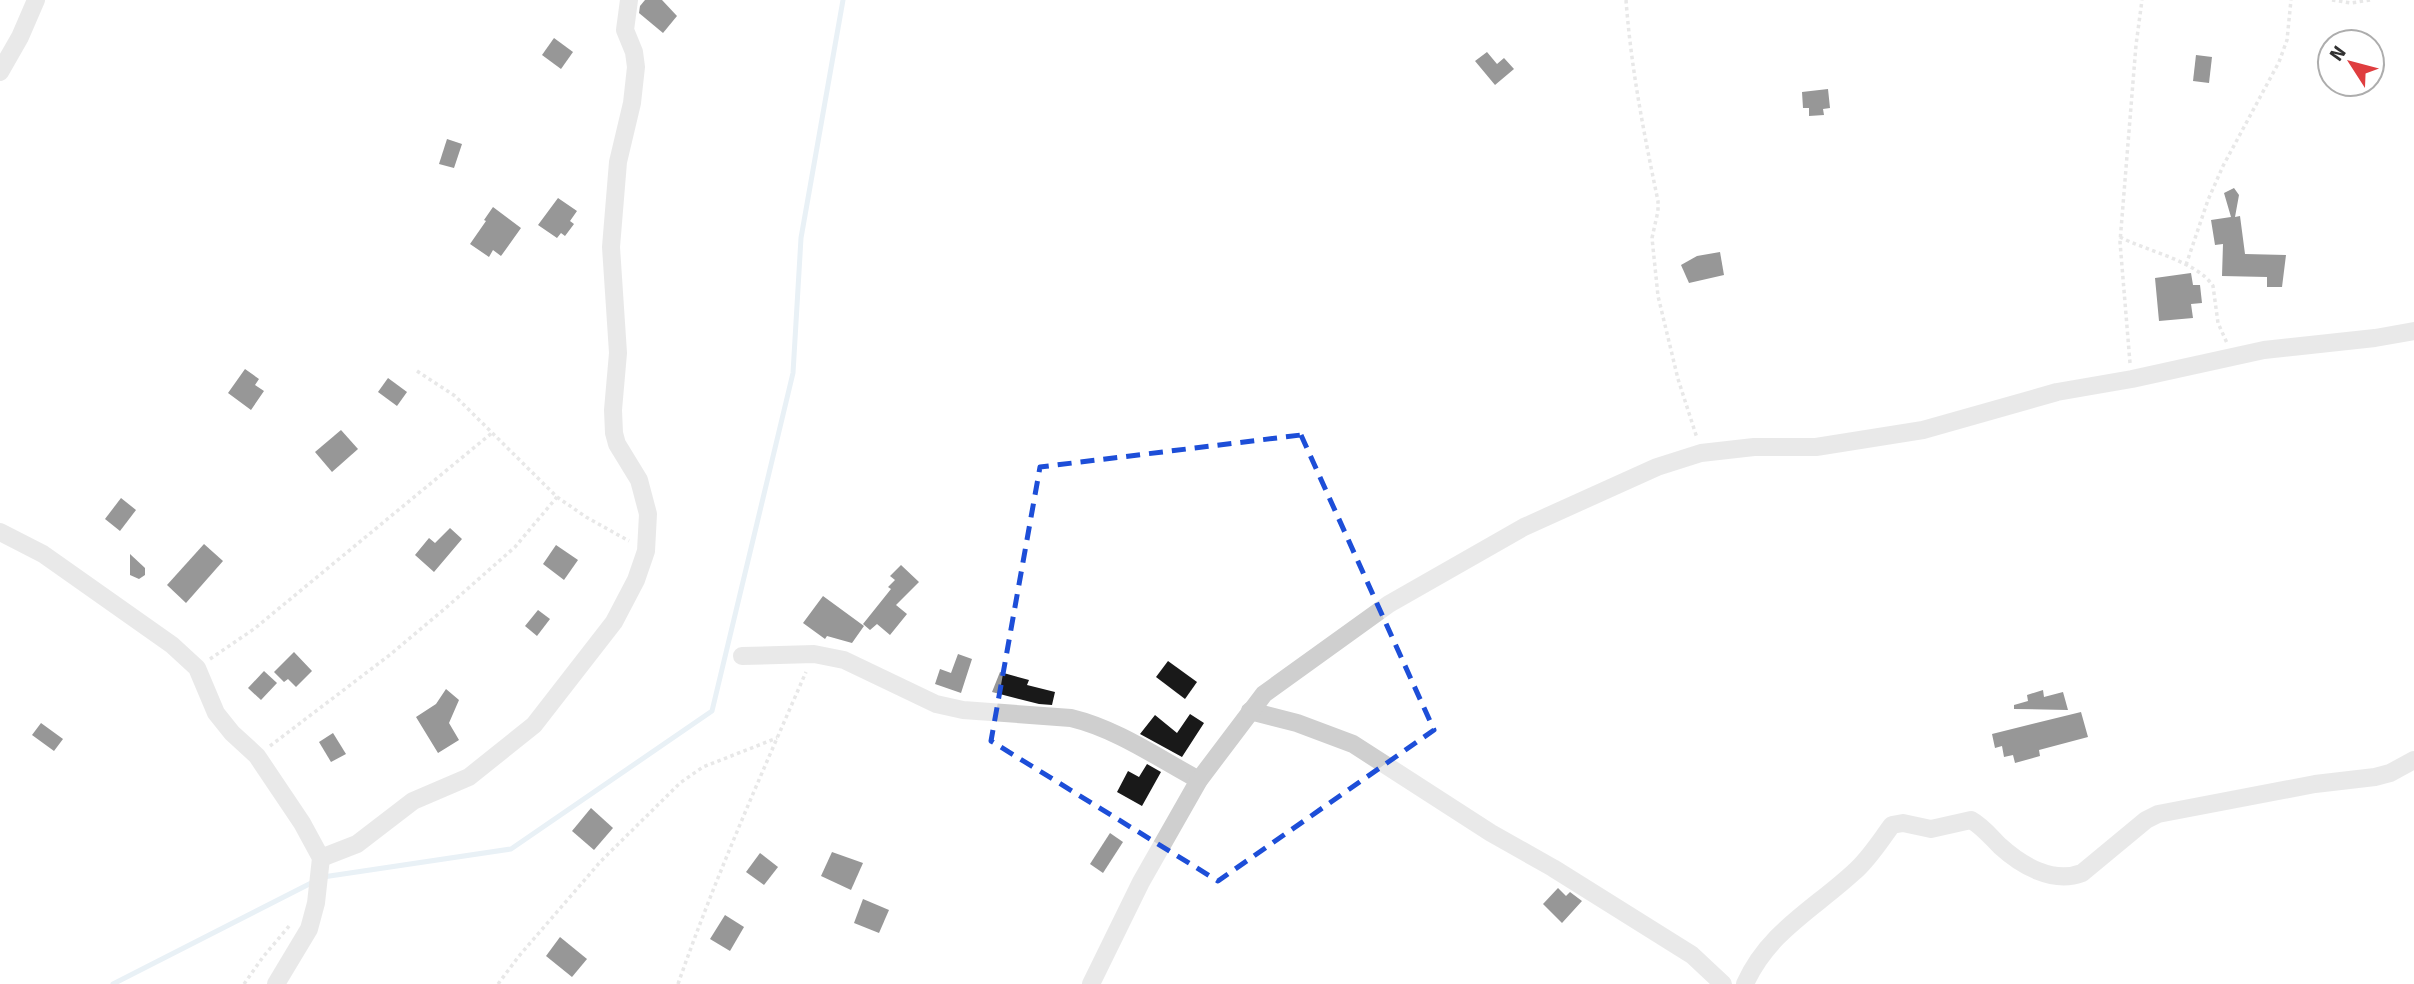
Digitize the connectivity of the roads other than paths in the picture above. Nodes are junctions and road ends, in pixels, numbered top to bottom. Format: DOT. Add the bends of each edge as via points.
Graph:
graph roads {
  1 [pos="36,0"];
  2 [pos="629,0"];
  3 [pos="0,72"];
  4 [pos="2414,331"];
  5 [pos="0,532"];
  6 [pos="742,656"];
  7 [pos="1250,711"];
  8 [pos="2414,760"];
  9 [pos="1199,780"];
  10 [pos="321,858"];
  11 [pos="276,984"];
  12 [pos="1091,984"];
  13 [pos="1723,984"];
  14 [pos="1745,984"];
  1 -- 3 [label="street"];
  2 -- 10 [label="street" via="625,30 636,68 618,162 611,247 618,353 613,411 617,444 639,480 648,514 646,551 636,580 614,622 534,725 469,777 413,801 357,844"];
  4 -- 7 [label="street" via="2264,350 2057,393 1923,430 1816,447 1701,453 1657,467 1524,527 1444,571 1280,681"];
  5 -- 10 [label="street" via="43,554 172,645 197,668 216,713 257,756"];
  6 -- 9 [label="street" via="814,654 844,660 936,704 1087,722"];
  7 -- 9 [label="street"];
  7 -- 13 [label="street" via="1353,744 1682,948"];
  8 -- 14 [label="street" via="2375,777 2158,814 2072,876 2035,870 1971,820 1931,829 1892,825 1855,872 1775,937"];
  9 -- 12 [label="street" via="1141,882"];
  10 -- 11 [label="street" via="309,929"];
}
